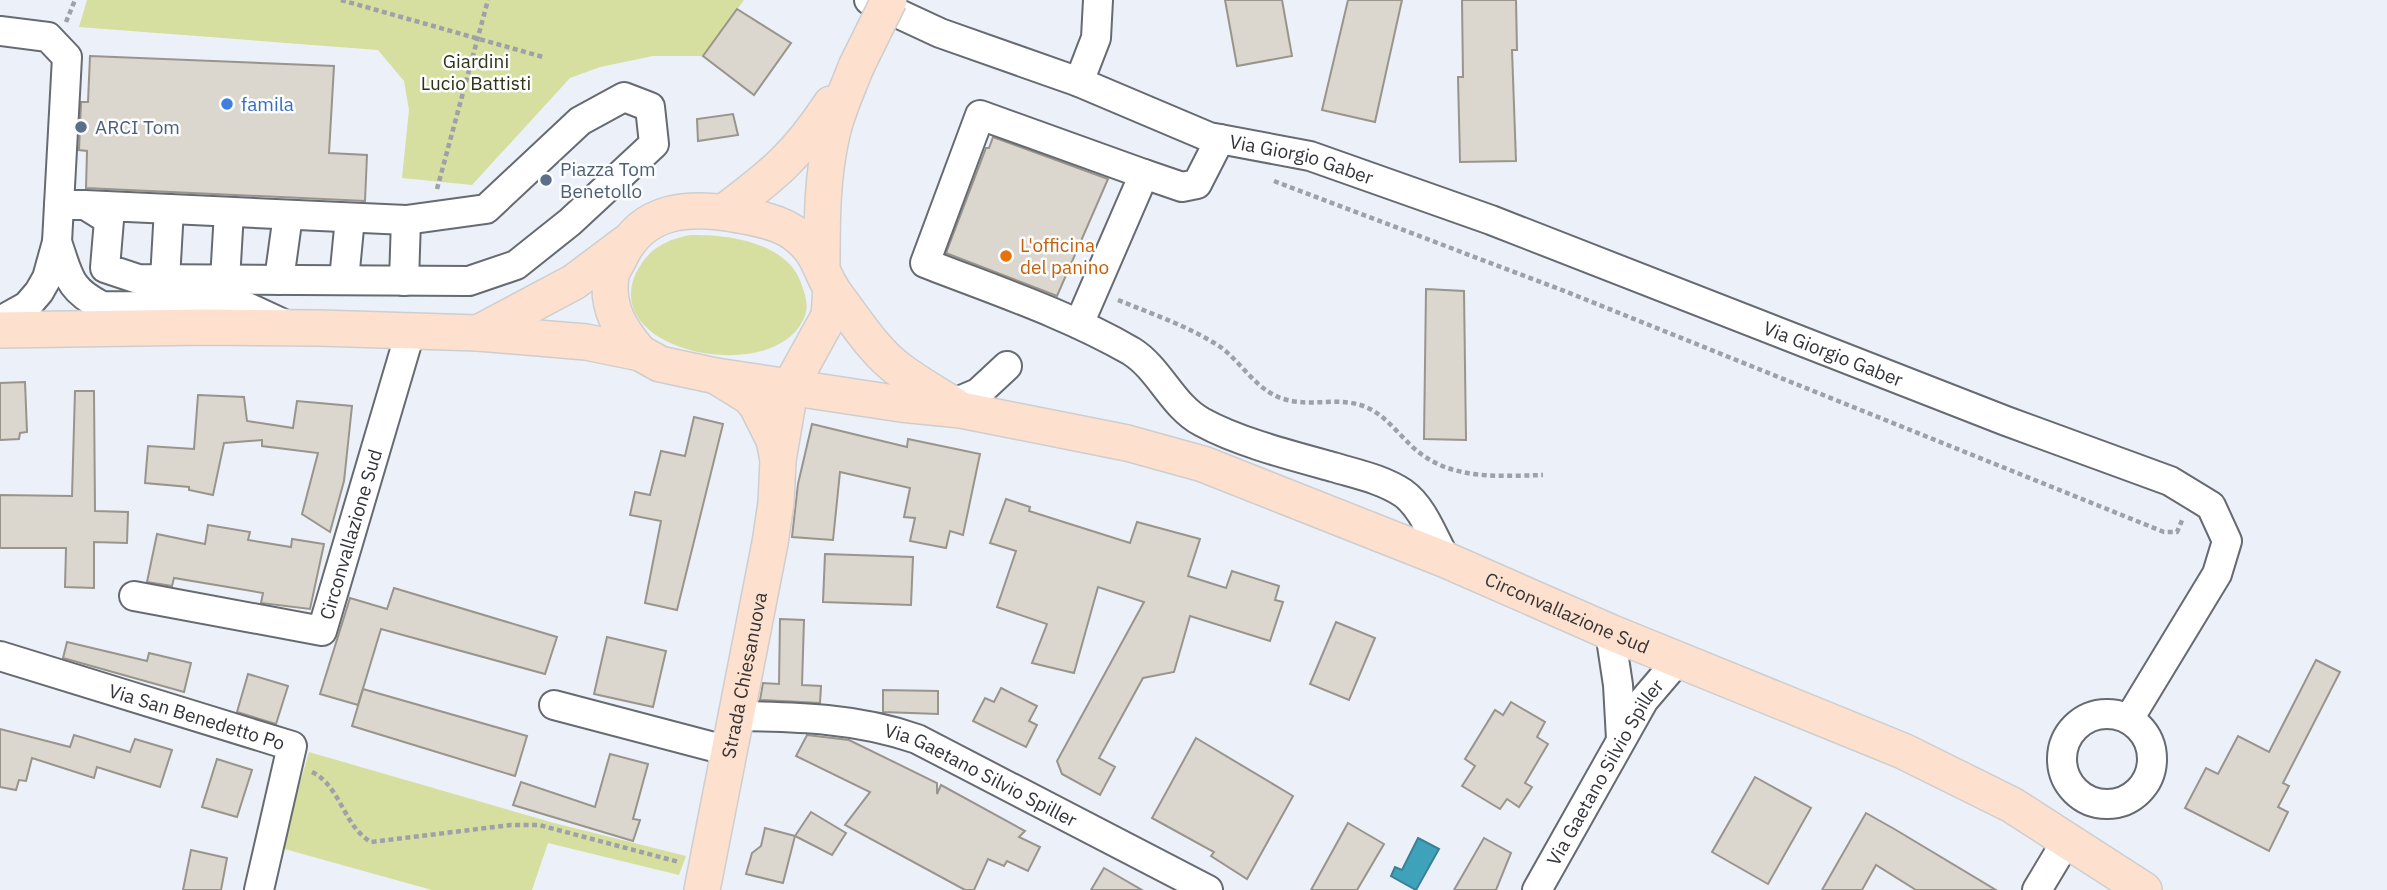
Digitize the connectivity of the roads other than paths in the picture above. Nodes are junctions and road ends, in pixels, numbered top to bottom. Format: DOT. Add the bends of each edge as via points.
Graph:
graph roads {
  1 [pos="869,0"];
  2 [pos="889,0"];
  3 [pos="1098,0"];
  4 [pos="0,31"];
  5 [pos="856,67"];
  6 [pos="1079,82"];
  7 [pos="1220,139"];
  8 [pos="1144,174"];
  9 [pos="72,205"];
  10 [pos="169,209"];
  11 [pos="229,212"];
  12 [pos="724,212"];
  13 [pos="288,215"];
  14 [pos="350,218"];
  15 [pos="406,220"];
  16 [pos="57,242"];
  17 [pos="626,243"];
  18 [pos="827,276"];
  19 [pos="47,278"];
  20 [pos="165,279"];
  21 [pos="225,280"];
  22 [pos="279,280"];
  23 [pos="344,280"];
  24 [pos="404,281"];
  25 [pos="0,321"];
  26 [pos="64,329"];
  27 [pos="293,329"];
  28 [pos="0,330"];
  29 [pos="1089,330"];
  30 [pos="410,333"];
  31 [pos="478,333"];
  32 [pos="640,353"];
  33 [pos="1007,366"];
  34 [pos="716,376"];
  35 [pos="791,385"];
  36 [pos="956,407"];
  37 [pos="778,460"];
  38 [pos="1446,560"];
  39 [pos="134,596"];
  40 [pos="1610,632"];
  41 [pos="0,656"];
  42 [pos="1679,659"];
  43 [pos="554,705"];
  44 [pos="736,716"];
  45 [pos="2129,719"];
  46 [pos="1620,739"];
  47 [pos="729,751"];
  48 [pos="2067,840"];
  49 [pos="704,880"];
  50 [pos="258,890"];
  51 [pos="1208,890"];
  52 [pos="1537,890"];
  53 [pos="2037,890"];
  54 [pos="2144,890"];
  1 -- 6 [label="street, Via Giorgio Gaber" via="940,33"];
  2 -- 5 [label="main road, bridge"];
  3 -- 6 [label="street" via="1096,38"];
  4 -- 9 [label="street" via="48,37 67,57"];
  5 -- 12 [label="main road" via="797,152 776,174"];
  5 -- 18 [label="main road" via="832,131 823,183"];
  6 -- 7 [label="street, Via Giorgio Gaber"];
  7 -- 8 [label="street, Via Giorgio Gaber" via="1197,184 1182,187"];
  7 -- 45 [label="street, Via Giorgio Gaber" via="1310,156 1491,220 2170,481 2211,506 2227,541 2217,574"];
  8 -- 29 [label="street" via="1094,290"];
  8 -- 29 [label="street, Via Giorgio Gaber" via="980,115 925,263"];
  9 -- 10 [label="street"];
  9 -- 16 [label="street"];
  9 -- 20 [label="street" via="109,220 105,268 138,279"];
  10 -- 11 [label="street"];
  10 -- 20 [label="street"];
  11 -- 13 [label="street"];
  11 -- 21 [label="street"];
  12 -- 17 [label="main road, Circonvallazione Sud" via="682,211 655,218 637,228"];
  12 -- 18 [label="main road, Circonvallazione Sud" via="762,219 791,231 810,246"];
  13 -- 14 [label="street"];
  13 -- 22 [label="street"];
  14 -- 15 [label="street"];
  14 -- 23 [label="street"];
  15 -- 24 [label="street"];
  15 -- 24 [label="street" via="486,209 580,121 624,97 650,107 654,144 516,265 469,281"];
  16 -- 19 [label="street"];
  16 -- 27 [label="street" via="70,281 81,296 102,306 247,307"];
  17 -- 31 [label="main road, Circonvallazione Sud" via="574,282"];
  17 -- 32 [label="main road, Circonvallazione Sud" via="611,275 611,306 620,329"];
  18 -- 35 [label="main road" via="829,316"];
  18 -- 36 [label="main road, Circonvallazione Sud" via="861,330 899,370"];
  19 -- 25 [label="street" via="27,306"];
  19 -- 26 [label="street" via="48,298"];
  20 -- 21 [label="street"];
  21 -- 22 [label="street"];
  22 -- 23 [label="street"];
  23 -- 24 [label="street"];
  26 -- 27 [label="main road, Circonvallazione Sud"];
  26 -- 28 [label="main road, Circonvallazione Sud"];
  27 -- 30 [label="main road, Circonvallazione Sud"];
  29 -- 38 [label="street" via="1145,362 1201,422 1376,480 1404,494"];
  30 -- 31 [label="main road, Circonvallazione Sud"];
  30 -- 39 [label="street, Circonvallazione Sud" via="322,631"];
  31 -- 32 [label="main road, Circonvallazione Sud" via="586,342"];
  32 -- 34 [label="main road, Circonvallazione Sud" via="660,365"];
  33 -- 36 [label="street"];
  34 -- 35 [label="main road"];
  34 -- 37 [label="main road, Circonvallazione Sud" via="757,406 774,440"];
  35 -- 36 [label="main road, Circonvallazione Sud" via="901,404"];
  35 -- 37 [label="main road"];
  36 -- 38 [label="main road, Circonvallazione Sud" via="1203,464"];
  37 -- 44 [label="main road, Strada Chiesanuova" via="774,517"];
  38 -- 40 [label="main road, Circonvallazione Sud"];
  40 -- 42 [label="main road, Circonvallazione Sud"];
  40 -- 46 [label="street"];
  41 -- 50 [label="street, Via San Benedetto Po" via="292,746"];
  42 -- 46 [label="street, Via Gaetano Silvio Spiller" via="1644,700"];
  42 -- 48 [label="main road, Circonvallazione Sud" via="1903,751 2012,805"];
  43 -- 47 [label="street"];
  44 -- 47 [label="main road, Strada Chiesanuova"];
  44 -- 51 [label="street, Via Gaetano Silvio Spiller" via="829,718 878,726 916,739"];
  46 -- 52 [label="street, Via Gaetano Silvio Spiller"];
  47 -- 49 [label="main road, Strada Chiesanuova"];
  48 -- 53 [label="street"];
  48 -- 54 [label="main road, Circonvallazione Sud"];
}
